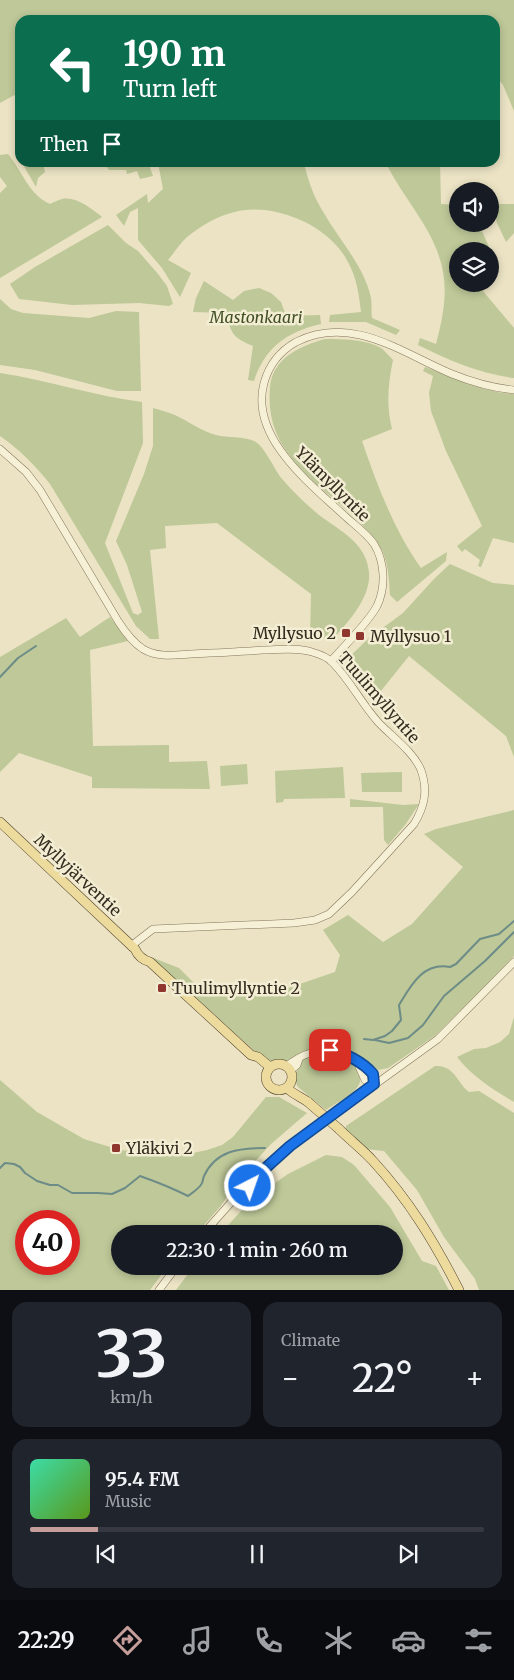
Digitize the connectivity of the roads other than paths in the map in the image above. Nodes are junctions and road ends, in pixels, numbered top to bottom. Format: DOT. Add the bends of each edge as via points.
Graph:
graph roads {
  1 [pos="514,390"];
  2 [pos="0,449"];
  3 [pos="331,661"];
  4 [pos="0,822"];
  5 [pos="133,948"];
  6 [pos="514,962"];
  7 [pos="289,1068"];
  8 [pos="268,1070"];
  9 [pos="374,1084"];
  10 [pos="289,1086"];
  11 [pos="211,1225"];
  12 [pos="171,1275"];
  13 [pos="160,1290"];
  14 [pos="459,1290"];
  1 -- 3 [label="street, Ylämyllyntie" via="470,381 382,341 352,333 324,333 305,338 276,357 262,394 263,410 276,442 298,472 374,544 384,576 377,606"];
  2 -- 3 [label="street, Tuulimyllyntie" via="26,472 40,490 126,633 144,649 166,656 297,649 320,654"];
  3 -- 5 [label="street, Tuulimyllyntie" via="378,722 415,760 425,786 425,799 414,824 328,914 314,920 153,929"];
  4 -- 5 [label="main road, Myllyjärventie"];
  5 -- 8 [label="main road, Myllyjärventie" via="251,1055 258,1057"];
  6 -- 9 [label="street" via="438,1039"];
  7 -- 8 [label="main road" via="278,1064"];
  7 -- 9 [label="street" via="293,1061 314,1051 330,1050 357,1062 365,1080"];
  7 -- 10 [label="main road" via="293,1076"];
  8 -- 10 [label="main road" via="266,1079 270,1087 279,1091"];
  9 -- 11 [label="street" via="290,1146 250,1186 243,1189"];
  10 -- 14 [label="main road, bridge" via="296,1088 298,1094 372,1160 409,1204"];
  12 -- 13 [label="street"];
}
